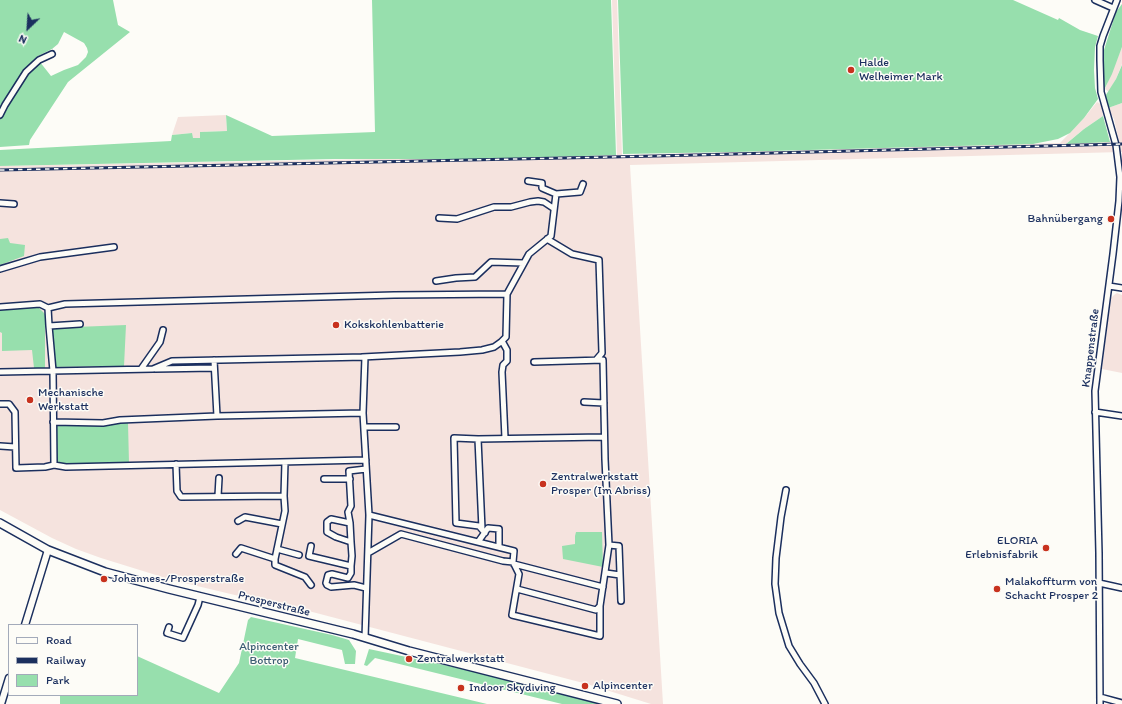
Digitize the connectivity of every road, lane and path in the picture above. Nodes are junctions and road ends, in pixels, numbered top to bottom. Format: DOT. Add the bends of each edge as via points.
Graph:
graph roads {
  1 [pos="1096,0"];
  2 [pos="1117,0"];
  3 [pos="1113,8"];
  4 [pos="52,54"];
  5 [pos="0,115"];
  6 [pos="1121,177"];
  7 [pos="528,181"];
  8 [pos="583,184"];
  9 [pos="556,194"];
  10 [pos="0,203"];
  11 [pos="14,204"];
  12 [pos="553,208"];
  13 [pos="439,218"];
  14 [pos="547,239"];
  15 [pos="114,247"];
  16 [pos="523,263"];
  17 [pos="0,269"];
  18 [pos="436,281"];
  19 [pos="1109,286"];
  20 [pos="1122,288"];
  21 [pos="506,294"];
  22 [pos="0,307"];
  23 [pos="48,308"];
  24 [pos="80,324"];
  25 [pos="49,326"];
  26 [pos="163,330"];
  27 [pos="502,341"];
  28 [pos="360,357"];
  29 [pos="214,360"];
  30 [pos="596,360"];
  31 [pos="534,362"];
  32 [pos="214,368"];
  33 [pos="141,369"];
  34 [pos="153,369"];
  35 [pos="53,371"];
  36 [pos="0,372"];
  37 [pos="584,402"];
  38 [pos="604,403"];
  39 [pos="0,404"];
  40 [pos="1095,412"];
  41 [pos="363,413"];
  42 [pos="217,416"];
  43 [pos="1122,416"];
  44 [pos="53,422"];
  45 [pos="364,427"];
  46 [pos="396,427"];
  47 [pos="604,436"];
  48 [pos="505,438"];
  49 [pos="478,439"];
  50 [pos="0,446"];
  51 [pos="15,446"];
  52 [pos="366,460"];
  53 [pos="285,462"];
  54 [pos="176,464"];
  55 [pos="54,465"];
  56 [pos="366,469"];
  57 [pos="219,478"];
  58 [pos="324,479"];
  59 [pos="350,479"];
  60 [pos="786,490"];
  61 [pos="218,496"];
  62 [pos="284,496"];
  63 [pos="369,515"];
  64 [pos="238,521"];
  65 [pos="0,523"];
  66 [pos="350,523"];
  67 [pos="282,524"];
  68 [pos="483,531"];
  69 [pos="351,542"];
  70 [pos="478,542"];
  71 [pos="609,545"];
  72 [pos="311,546"];
  73 [pos="499,547"];
  74 [pos="277,549"];
  75 [pos="48,550"];
  76 [pos="368,553"];
  77 [pos="236,554"];
  78 [pos="299,555"];
  79 [pos="275,559"];
  80 [pos="513,563"];
  81 [pos="351,566"];
  82 [pos="606,572"];
  83 [pos="620,575"];
  84 [pos="1099,583"];
  85 [pos="311,585"];
  86 [pos="603,587"];
  87 [pos="366,588"];
  88 [pos="1122,588"];
  89 [pos="517,589"];
  90 [pos="200,597"];
  91 [pos="621,601"];
  92 [pos="600,606"];
  93 [pos="25,624"];
  94 [pos="169,627"];
  95 [pos="365,638"];
  96 [pos="8,681"];
  97 [pos="1100,697"];
  98 [pos="1122,703"];
  99 [pos="1,704"];
  100 [pos="617,704"];
  101 [pos="825,704"];
  102 [pos="1100,704"];
  1 -- 3 [label="street"];
  2 -- 3 [label="street, Knappenstraße"];
  3 -- 6 [label="street, Knappenstraße" via="1100,46 1100,85 1116,145"];
  4 -- 5 [label="street" via="39,60 26,72"];
  6 -- 19 [label="street, Knappenstraße"];
  7 -- 9 [label="street" via="542,183 542,188"];
  8 -- 9 [label="street" via="580,192"];
  9 -- 12 [label="street"];
  10 -- 11 [label="street"];
  12 -- 13 [label="street" via="544,202 530,202 511,207 494,207 457,219"];
  12 -- 14 [label="street" via="551,236"];
  14 -- 16 [label="street" via="528,254"];
  14 -- 30 [label="street" via="572,254 599,260 602,353"];
  15 -- 17 [label="street" via="40,257"];
  16 -- 18 [label="street" via="491,262 475,277"];
  16 -- 21 [label="street"];
  19 -- 20 [label="street"];
  19 -- 40 [label="street, Knappenstraße" via="1097,371"];
  21 -- 23 [label="street" via="72,303"];
  21 -- 27 [label="street" via="506,337"];
  22 -- 23 [label="street" via="40,304"];
  23 -- 25 [label="street"];
  24 -- 25 [label="street"];
  25 -- 35 [label="street"];
  26 -- 33 [label="street" via="160,342"];
  27 -- 28 [label="street" via="494,347 482,350"];
  27 -- 48 [label="street" via="507,350 508,361 502,365"];
  28 -- 29 [label="street"];
  28 -- 41 [label="street" via="365,357"];
  29 -- 32 [label="street"];
  29 -- 34 [label="street" via="172,361"];
  30 -- 31 [label="street"];
  30 -- 38 [label="street" via="603,360"];
  32 -- 34 [label="street"];
  32 -- 42 [label="street"];
  33 -- 34 [label="street"];
  33 -- 35 [label="street"];
  35 -- 36 [label="street"];
  35 -- 44 [label="street"];
  37 -- 38 [label="street"];
  38 -- 47 [label="street"];
  39 -- 51 [label="street" via="9,404 15,412"];
  40 -- 43 [label="street"];
  40 -- 84 [label="street, Knappenstraße"];
  41 -- 42 [label="street"];
  41 -- 45 [label="street"];
  42 -- 44 [label="street" via="103,423"];
  44 -- 55 [label="street"];
  45 -- 46 [label="street"];
  45 -- 52 [label="street"];
  47 -- 48 [label="street"];
  47 -- 71 [label="street"];
  48 -- 49 [label="street"];
  49 -- 68 [label="street"];
  49 -- 68 [label="street" via="454,438 456,523 479,526"];
  50 -- 51 [label="street"];
  51 -- 55 [label="street" via="16,468"];
  52 -- 53 [label="street"];
  52 -- 56 [label="street"];
  53 -- 54 [label="street"];
  53 -- 62 [label="street"];
  54 -- 55 [label="street" via="66,467"];
  54 -- 61 [label="street" via="177,491 181,497"];
  56 -- 59 [label="street" via="349,471"];
  56 -- 63 [label="street"];
  57 -- 61 [label="street"];
  58 -- 59 [label="street"];
  59 -- 66 [label="street"];
  60 -- 101 [label="street" via="775,571 779,613 789,646"];
  61 -- 62 [label="street"];
  62 -- 67 [label="street" via="285,511"];
  63 -- 70 [label="street"];
  63 -- 76 [label="street"];
  64 -- 67 [label="street" via="245,517"];
  65 -- 75 [label="main road, Prosperstraße"];
  66 -- 69 [label="street"];
  66 -- 69 [label="street" via="331,519 327,522 326,528 327,532"];
  67 -- 74 [label="street"];
  68 -- 70 [label="street"];
  68 -- 73 [label="street" via="488,528 499,529"];
  69 -- 81 [label="street"];
  70 -- 73 [label="street"];
  71 -- 82 [label="street"];
  71 -- 83 [label="street" via="619,546"];
  72 -- 81 [label="street" via="309,556"];
  73 -- 80 [label="street" via="514,551"];
  74 -- 78 [label="street"];
  74 -- 79 [label="street"];
  75 -- 90 [label="main road, Prosperstraße" via="105,572"];
  75 -- 93 [label="street"];
  76 -- 80 [label="street" via="402,534"];
  76 -- 87 [label="street"];
  77 -- 79 [label="street" via="241,548"];
  79 -- 85 [label="street" via="275,565 305,577"];
  80 -- 86 [label="street"];
  80 -- 89 [label="street" via="519,574"];
  81 -- 87 [label="street" via="348,578 332,574 328,576 326,583 331,587 354,585"];
  82 -- 83 [label="street"];
  82 -- 86 [label="street"];
  83 -- 91 [label="street"];
  84 -- 88 [label="street"];
  84 -- 97 [label="street, Knappenstraße"];
  86 -- 92 [label="street"];
  87 -- 95 [label="street"];
  89 -- 92 [label="street" via="596,610"];
  89 -- 92 [label="street" via="512,615 600,636"];
  90 -- 94 [label="street" via="183,638 167,633"];
  90 -- 95 [label="main road, Prosperstraße"];
  95 -- 100 [label="main road, Prosperstraße"];
  96 -- 99 [label="street"];
  97 -- 98 [label="street"];
  97 -- 102 [label="street, Knappenstraße"];
}
